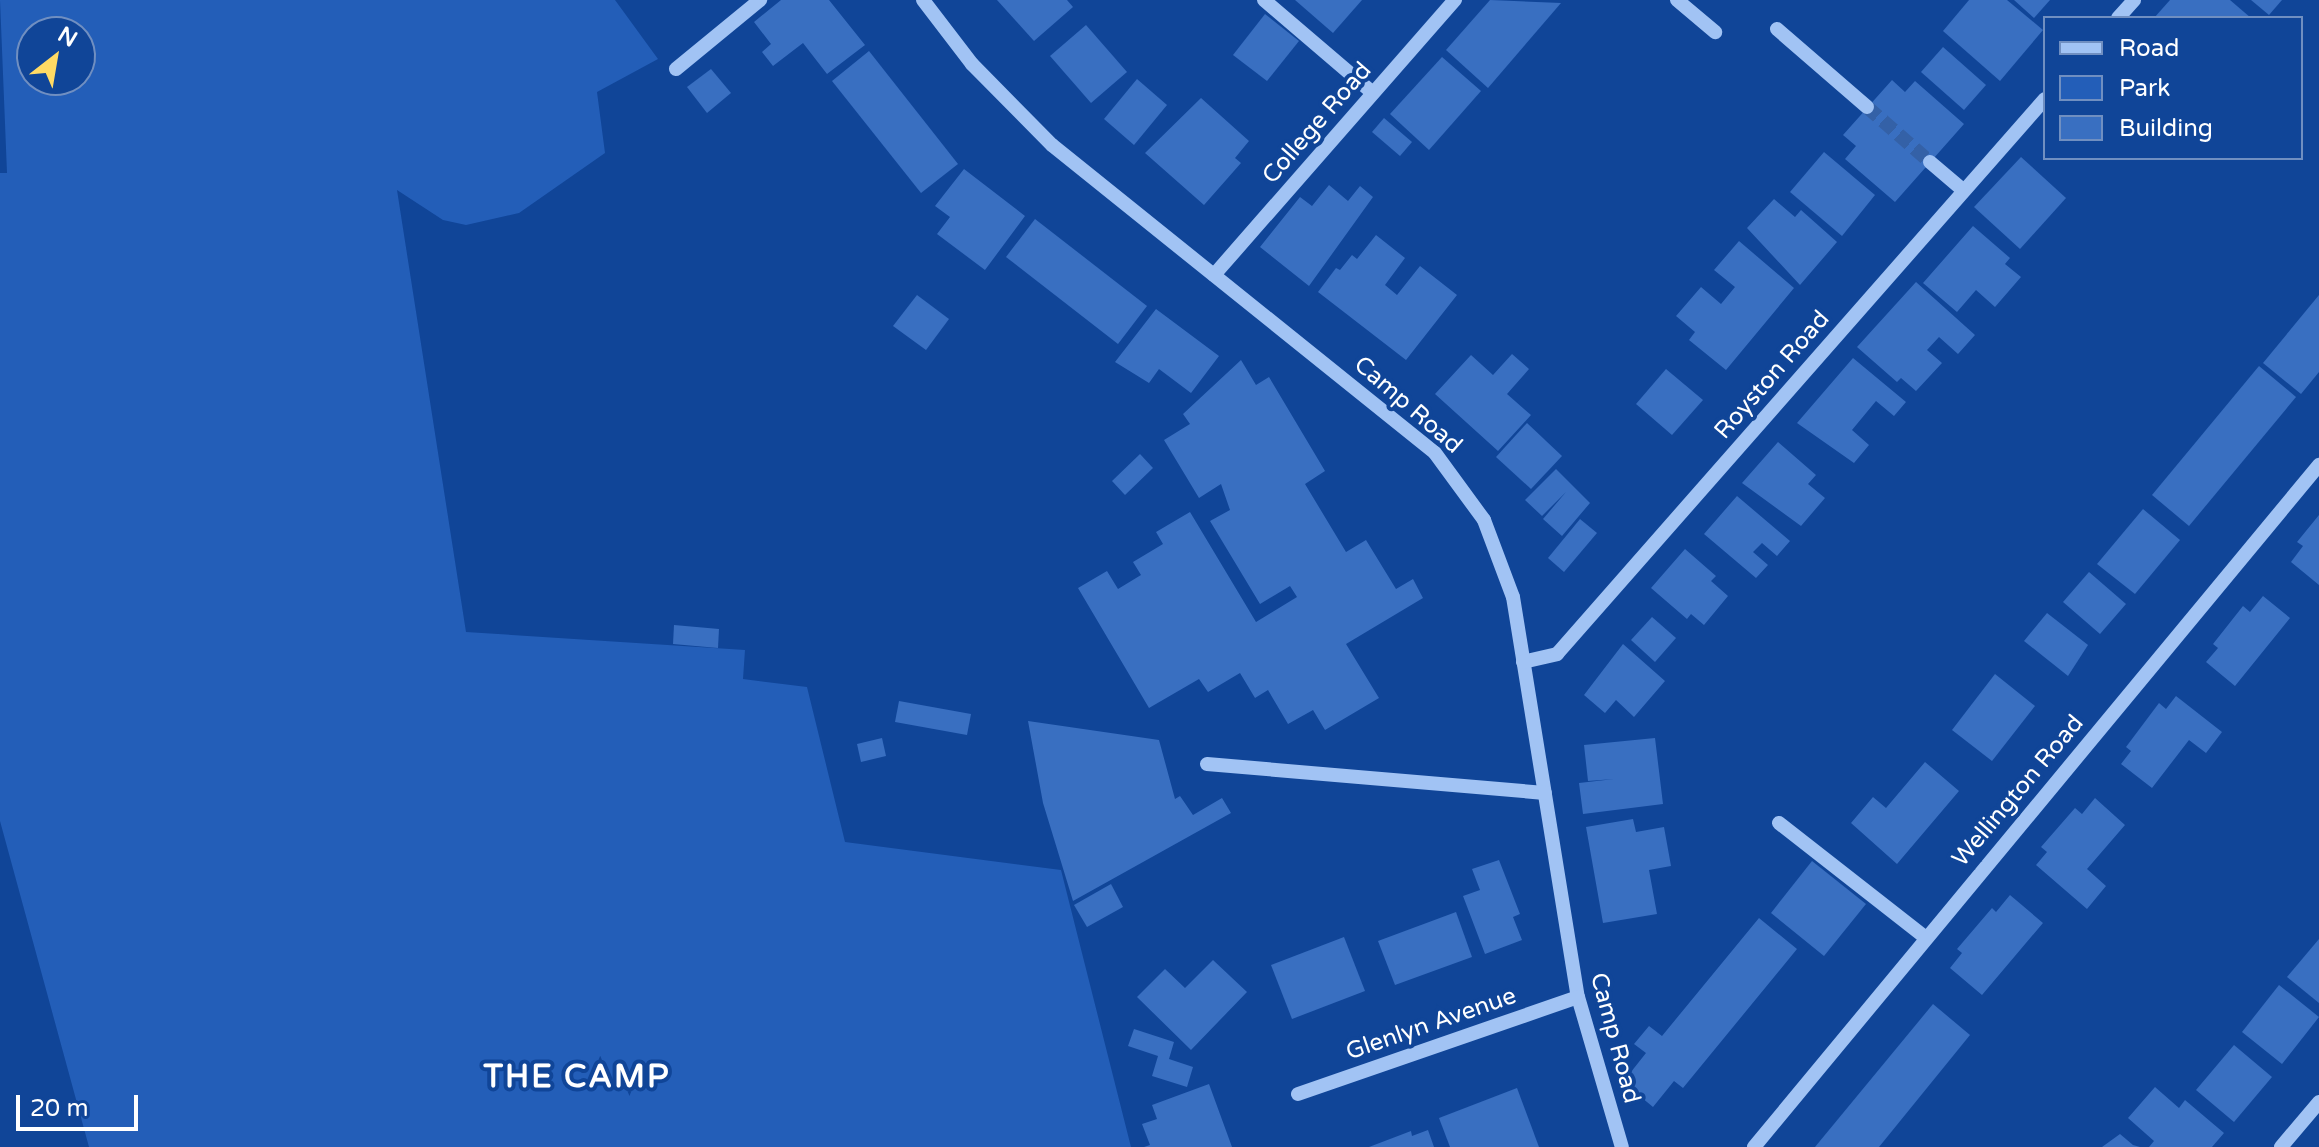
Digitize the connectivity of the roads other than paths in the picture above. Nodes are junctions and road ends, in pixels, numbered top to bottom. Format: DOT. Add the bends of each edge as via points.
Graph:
graph roads {
  1 [pos="760,0"];
  2 [pos="923,0"];
  3 [pos="1264,0"];
  4 [pos="1455,0"];
  5 [pos="1677,0"];
  6 [pos="2134,0"];
  7 [pos="2120,16"];
  8 [pos="1777,29"];
  9 [pos="1715,32"];
  10 [pos="676,69"];
  11 [pos="1373,93"];
  12 [pos="2043,101"];
  13 [pos="1867,107"];
  14 [pos="1930,162"];
  15 [pos="1963,190"];
  16 [pos="1214,275"];
  17 [pos="2319,465"];
  18 [pos="1523,662"];
  19 [pos="1207,764"];
  20 [pos="1545,793"];
  21 [pos="1779,823"];
  22 [pos="1925,937"];
  23 [pos="1578,997"];
  24 [pos="1298,1094"];
  25 [pos="2319,1102"];
  26 [pos="1622,1147"];
  27 [pos="1754,1147"];
  28 [pos="2281,1147"];
  1 -- 10 [label="street"];
  2 -- 16 [label="street, Camp Road" via="972,64 1052,145"];
  3 -- 11 [label="street"];
  4 -- 11 [label="street, College Road"];
  5 -- 9 [label="street"];
  6 -- 7 [label="street"];
  8 -- 13 [label="street"];
  11 -- 16 [label="street, College Road"];
  12 -- 15 [label="street, Royston Road"];
  14 -- 15 [label="street"];
  15 -- 18 [label="street, Royston Road" via="1557,654"];
  16 -- 18 [label="street, Camp Road" via="1409,430 1463,486 1502,559"];
  17 -- 22 [label="street, Wellington Road"];
  18 -- 20 [label="street, Camp Road"];
  19 -- 20 [label="street"];
  20 -- 23 [label="street, Camp Road"];
  21 -- 22 [label="street"];
  22 -- 27 [label="street, Wellington Road"];
  23 -- 24 [label="street, Glenlyn Avenue"];
  23 -- 26 [label="street, Camp Road"];
  25 -- 28 [label="street"];
}
